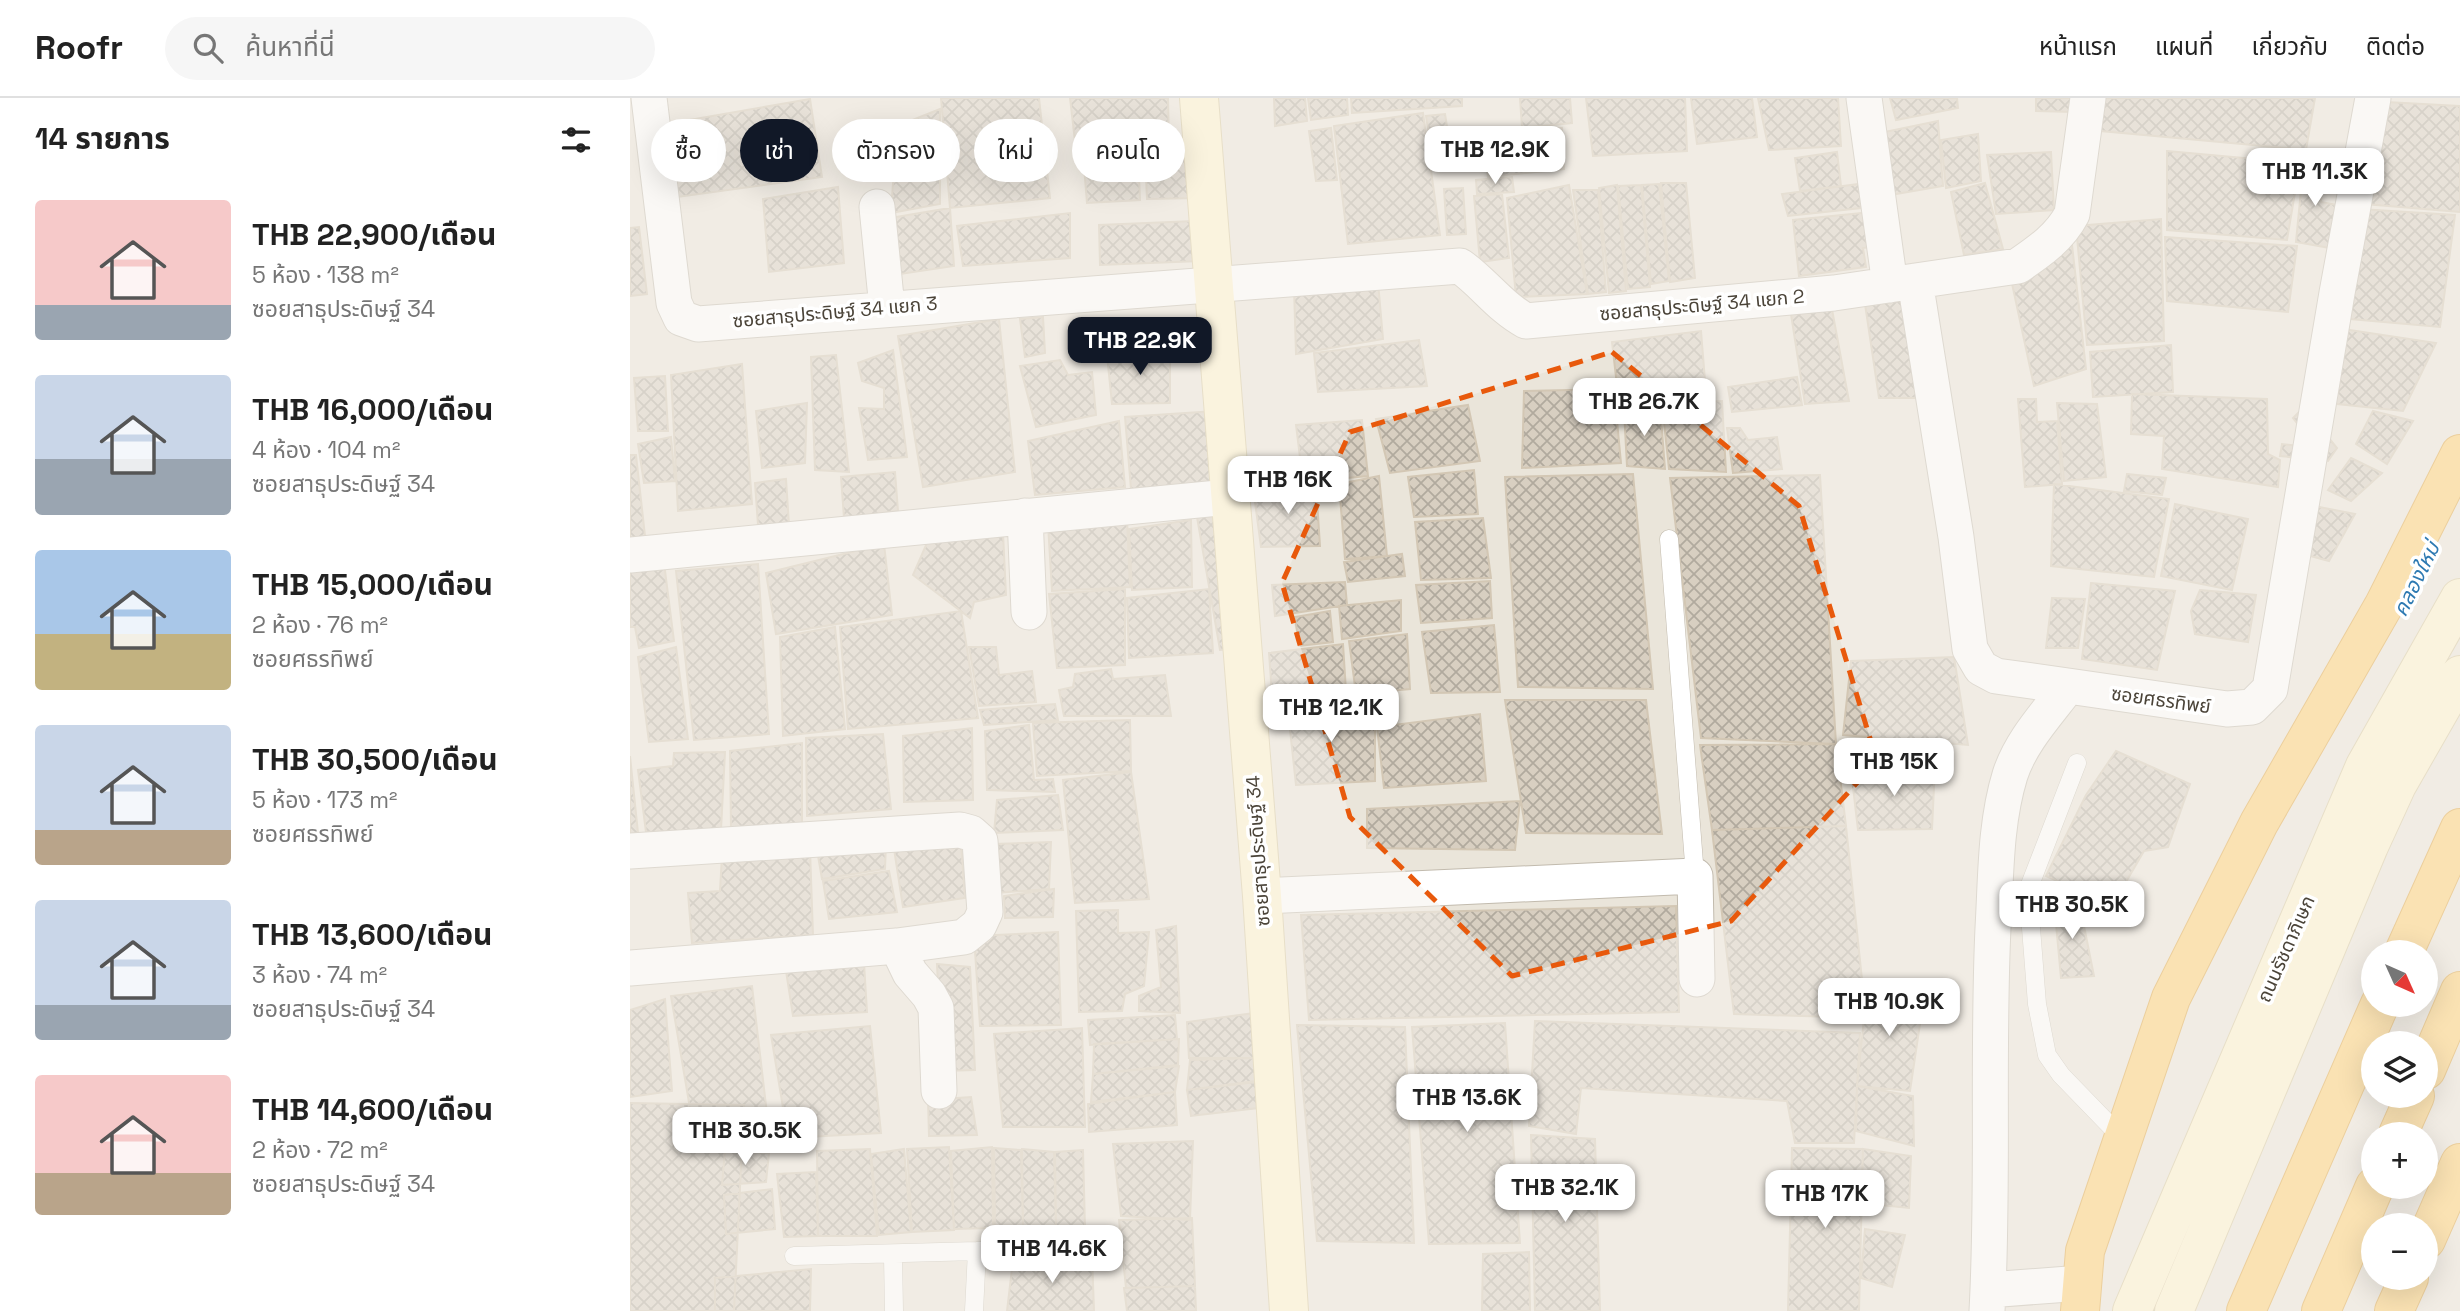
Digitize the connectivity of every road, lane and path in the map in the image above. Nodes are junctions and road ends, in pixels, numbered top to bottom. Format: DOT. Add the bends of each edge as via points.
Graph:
graph roads {
  1 [pos="649,98"];
  2 [pos="1199,98"];
  3 [pos="1864,98"];
  4 [pos="2088,98"];
  5 [pos="2373,98"];
  6 [pos="877,207"];
  7 [pos="1903,283"];
  8 [pos="1212,285"];
  9 [pos="887,307"];
  10 [pos="2460,454"];
  11 [pos="1229,497"];
  12 [pos="1025,516"];
  13 [pos="1669,540"];
  14 [pos="630,555"];
  15 [pos="2460,598"];
  16 [pos="1029,612"];
  17 [pos="2460,675"];
  18 [pos="2068,686"];
  19 [pos="2077,762"];
  20 [pos="2460,828"];
  21 [pos="630,851"];
  22 [pos="1695,876"];
  23 [pos="1262,896"];
  24 [pos="2409,940"];
  25 [pos="897,946"];
  26 [pos="630,968"];
  27 [pos="1697,979"];
  28 [pos="2460,991"];
  29 [pos="2374,1017"];
  30 [pos="2438,1042"];
  31 [pos="939,1091"];
  32 [pos="2123,1139"];
  33 [pos="2460,1163"];
  34 [pos="2369,1199"];
  35 [pos="2438,1213"];
  36 [pos="1049,1249"];
  37 [pos="977,1251"];
  38 [pos="893,1255"];
  39 [pos="794,1256"];
  40 [pos="2404,1290"];
  41 [pos="2081,1297"];
  42 [pos="1988,1300"];
  43 [pos="894,1311"];
  44 [pos="974,1311"];
  45 [pos="1289,1311"];
  46 [pos="2132,1311"];
  47 [pos="2174,1311"];
  48 [pos="2246,1311"];
  49 [pos="2321,1311"];
  50 [pos="2394,1311"];
  1 -- 9 [label="street, ซอยสาธุประดิษฐ์ 34 แยก 3" via="674,303 681,318 698,324"];
  2 -- 8 [label="main road, ซอยสาธุประดิษฐ์ 34"];
  3 -- 7 [label="street, ซอยศธรทิพย์"];
  4 -- 7 [label="street, ซอยสาธุประดิษฐ์ 34 แยก 2" via="2076,195 2065,228 2018,266"];
  5 -- 18 [label="street, ซอยศธรทิพย์" via="2270,689 2252,707 2227,709"];
  6 -- 9 [label="street"];
  7 -- 8 [label="street, ซอยสาธุประดิษฐ์ 34 แยก 2" via="1821,295 1526,321 1507,311 1460,266"];
  7 -- 18 [label="street, ซอยศธรทิพย์" via="1956,537 1970,649 1980,668 1996,676"];
  8 -- 9 [label="street, ซอยสาธุประดิษฐ์ 34 แยก 3"];
  8 -- 11 [label="main road, ซอยสาธุประดิษฐ์ 34"];
  10 -- 32 [label="highway" via="2384,605 2259,823 2171,998"];
  11 -- 12 [label="street"];
  11 -- 23 [label="main road, ซอยสาธุประดิษฐ์ 34"];
  12 -- 14 [label="street"];
  12 -- 16 [label="street"];
  13 -- 22 [label="lane"];
  15 -- 46 [label="main road, ถนนรัชดาภิเษก" via="2365,766"];
  17 -- 47 [label="main road, ถนนรัชดาภิเษก" via="2397,785 2369,846"];
  18 -- 42 [label="street" via="2028,738 2011,773 1997,850 1990,998 1993,1209"];
  19 -- 32 [label="lane" via="2028,890 2037,1004 2047,1055"];
  20 -- 24 [label="highway"];
  21 -- 25 [label="street" via="960,830 971,833 980,841 985,912 979,925 964,937"];
  22 -- 23 [label="street"];
  22 -- 27 [label="street"];
  23 -- 45 [label="main road, ซอยสาธุประดิษฐ์ 34"];
  25 -- 26 [label="street"];
  25 -- 31 [label="street" via="936,1008"];
  28 -- 30 [label="highway"];
  29 -- 48 [label="highway"];
  32 -- 41 [label="highway" via="2085,1251"];
  33 -- 35 [label="highway"];
  34 -- 49 [label="highway"];
  36 -- 37 [label="lane"];
  37 -- 38 [label="lane"];
  37 -- 44 [label="lane"];
  38 -- 39 [label="lane"];
  38 -- 43 [label="lane"];
  40 -- 50 [label="highway"];
  41 -- 42 [label="street"];
}
